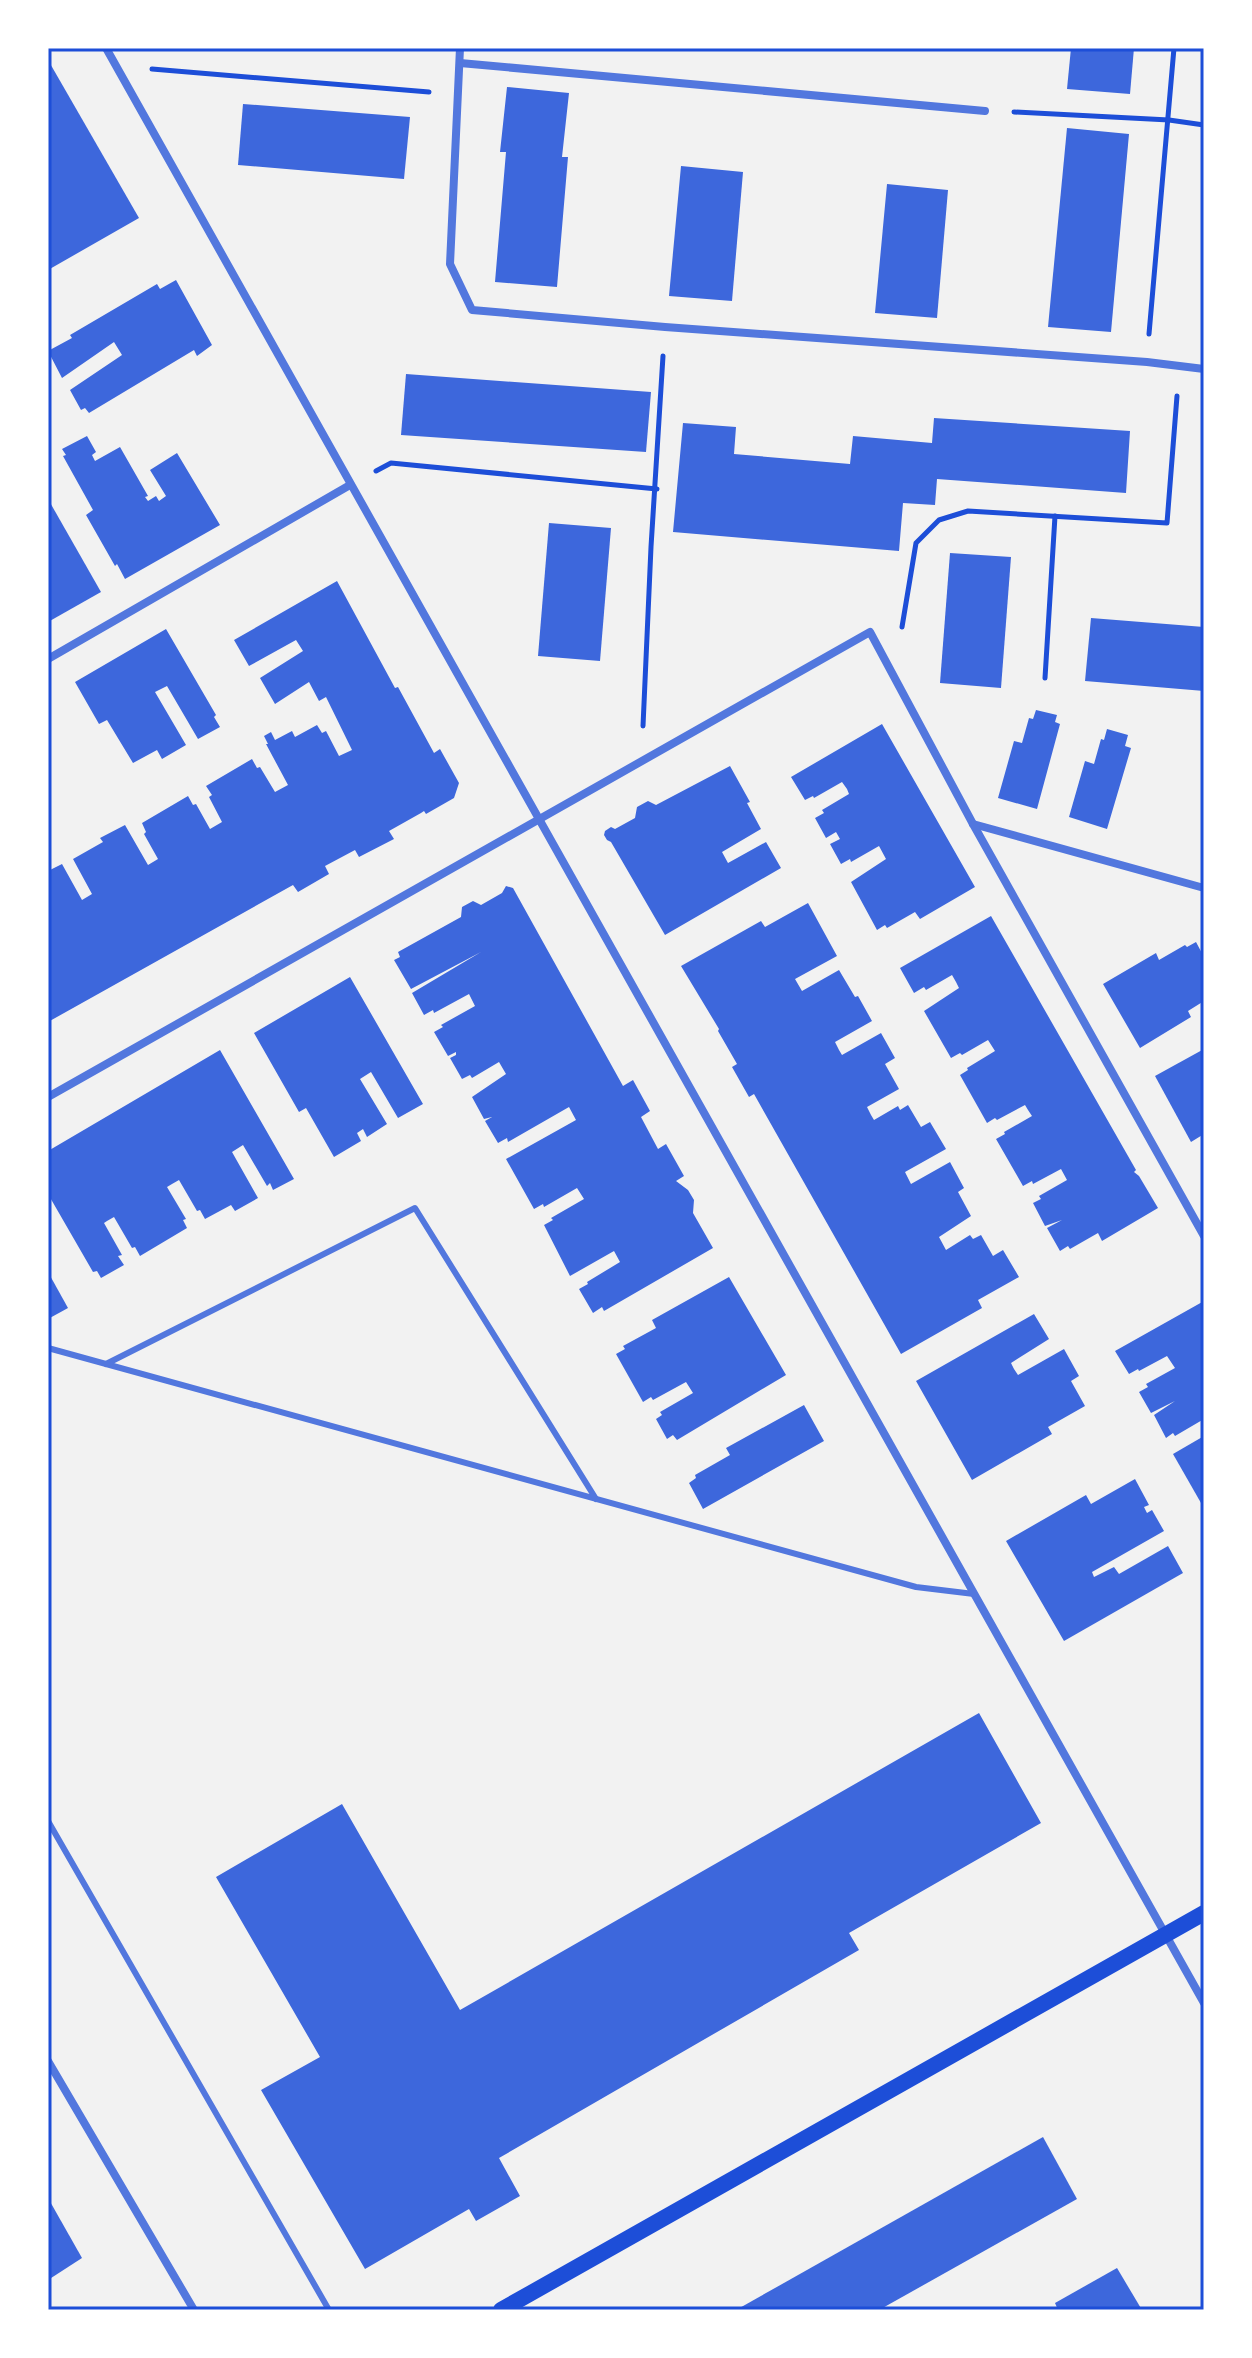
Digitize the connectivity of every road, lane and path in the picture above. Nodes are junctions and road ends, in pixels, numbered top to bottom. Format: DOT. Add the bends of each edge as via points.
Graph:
graph roads {
  1 [pos="106,48"];
  2 [pos="460,48"];
  3 [pos="1174,48"];
  4 [pos="460,63"];
  5 [pos="116,65"];
  6 [pos="458,94"];
  7 [pos="985,111"];
  8 [pos="1169,120"];
  9 [pos="1204,125"];
  10 [pos="665,327"];
  11 [pos="1147,362"];
  12 [pos="1179,368"];
  13 [pos="1204,369"];
  14 [pos="350,485"];
  15 [pos="657,489"];
  16 [pos="1055,516"];
  17 [pos="48,659"];
  18 [pos="890,668"];
  19 [pos="1045,678"];
  20 [pos="642,759"];
  21 [pos="540,819"];
  22 [pos="973,824"];
  23 [pos="1204,888"];
  24 [pos="48,1097"];
  25 [pos="1204,1236"];
  26 [pos="48,1348"];
  27 [pos="106,1364"];
  28 [pos="596,1499"];
  29 [pos="974,1594"];
  30 [pos="48,1821"];
  31 [pos="1204,1913"];
  32 [pos="1165,1935"];
  33 [pos="1204,2003"];
  34 [pos="48,2061"];
  35 [pos="194,2310"];
  36 [pos="329,2310"];
  37 [pos="501,2310"];
  1 -- 5 [label="street"];
  2 -- 4 [label="street"];
  3 -- 8 [label="path"];
  4 -- 6 [label="street"];
  4 -- 7 [label="street"];
  5 -- 6 [label="path"];
  5 -- 14 [label="street"];
  6 -- 10 [label="street" via="450,264 472,310"];
  7 -- 8 [label="path"];
  8 -- 9 [label="path"];
  8 -- 11 [label="path"];
  10 -- 11 [label="street"];
  10 -- 15 [label="path"];
  11 -- 12 [label="street"];
  12 -- 13 [label="street"];
  12 -- 16 [label="path" via="1167,523"];
  14 -- 15 [label="path" via="391,463"];
  14 -- 17 [label="street"];
  14 -- 21 [label="street"];
  15 -- 20 [label="path"];
  16 -- 18 [label="path" via="968,511 939,520 916,543"];
  16 -- 19 [label="path"];
  18 -- 20 [label="street" via="870,632"];
  18 -- 22 [label="street"];
  20 -- 21 [label="street"];
  21 -- 24 [label="street"];
  21 -- 29 [label="street"];
  22 -- 23 [label="street"];
  22 -- 25 [label="street"];
  26 -- 27 [label="lane"];
  27 -- 28 [label="lane"];
  27 -- 28 [label="lane" via="415,1208"];
  28 -- 29 [label="lane" via="916,1587"];
  29 -- 32 [label="street"];
  30 -- 36 [label="lane"];
  31 -- 32 [label="main road"];
  32 -- 33 [label="street"];
  32 -- 37 [label="main road"];
  34 -- 35 [label="street"];
}
